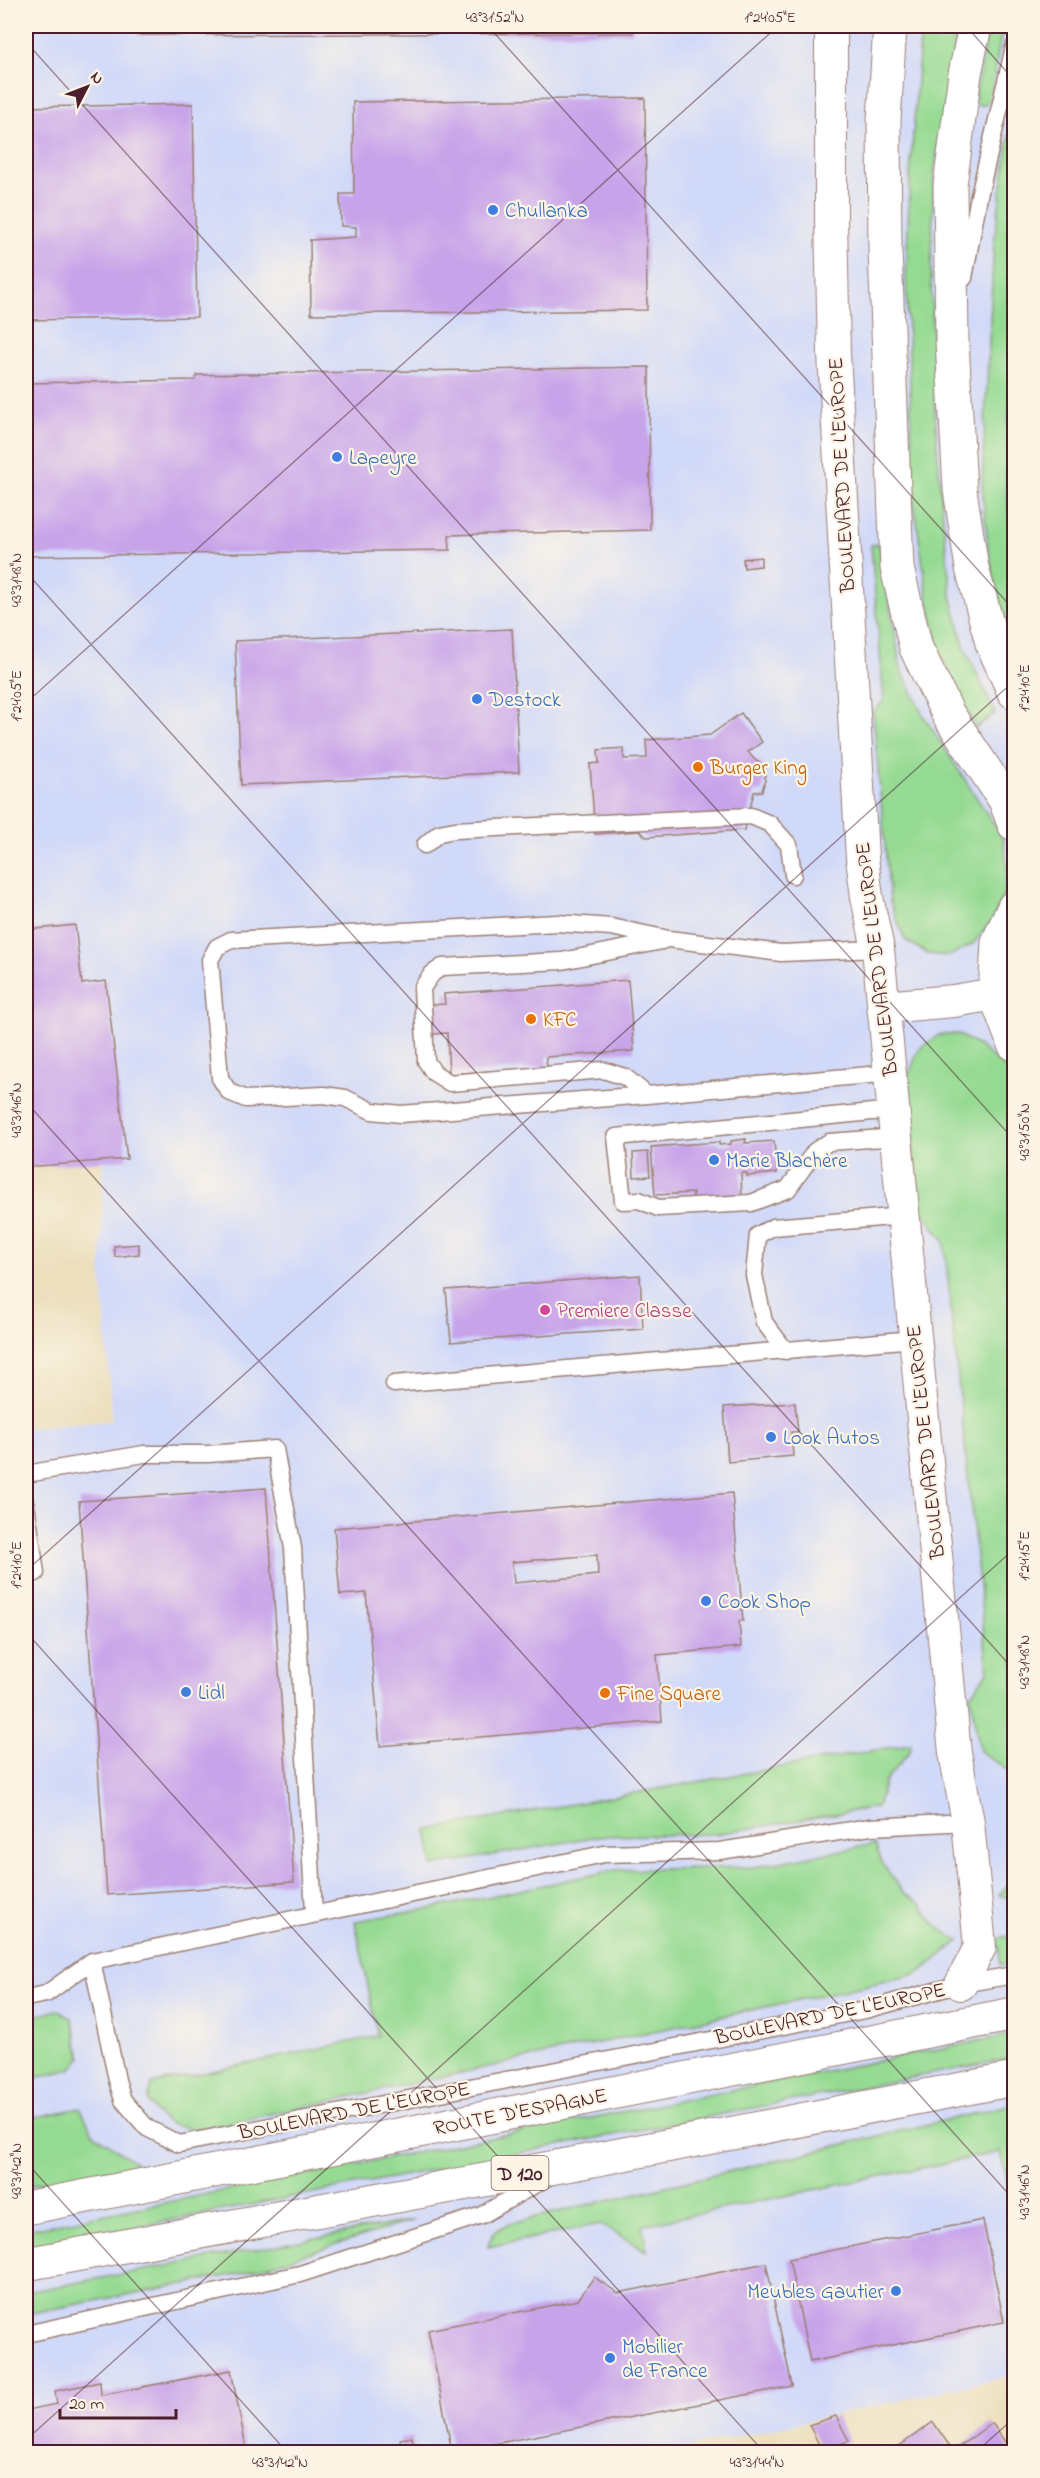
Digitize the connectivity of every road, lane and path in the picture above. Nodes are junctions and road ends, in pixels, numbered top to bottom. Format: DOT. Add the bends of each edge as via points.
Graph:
graph roads {
  1 [pos="831,26"];
  2 [pos="890,26"];
  3 [pos="975,26"];
  4 [pos="1014,47"];
  5 [pos="952,341"];
  6 [pos="1014,692"];
  7 [pos="1014,824"];
  8 [pos="424,845"];
  9 [pos="794,875"];
  10 [pos="1014,907"];
  11 [pos="669,939"];
  12 [pos="878,949"];
  13 [pos="995,994"];
  14 [pos="884,1006"];
  15 [pos="1014,1044"];
  16 [pos="891,1073"];
  17 [pos="647,1095"];
  18 [pos="895,1123"];
  19 [pos="904,1216"];
  20 [pos="914,1340"];
  21 [pos="786,1351"];
  22 [pos="394,1384"];
  23 [pos="26,1474"];
  24 [pos="26,1504"];
  25 [pos="36,1573"];
  26 [pos="968,1822"];
  27 [pos="314,1913"];
  28 [pos="92,1961"];
  29 [pos="1014,1975"];
  30 [pos="961,1984"];
  31 [pos="26,1998"];
  32 [pos="1014,2013"];
  33 [pos="1014,2079"];
  34 [pos="572,2164"];
  35 [pos="26,2208"];
  36 [pos="26,2265"];
  37 [pos="26,2334"];
  1 -- 12 [label="street, BOULEVARD DE L'EUROPE" via="834,354 862,858"];
  2 -- 7 [label="main road" via="884,120 885,249 897,568 916,648 948,714 1005,800"];
  3 -- 5 [label="main road" via="950,186"];
  4 -- 5 [label="lane" via="979,196"];
  5 -- 6 [label="main road" via="960,490 972,568 992,643"];
  8 -- 9 [label="lane" via="439,833 455,830 751,816 771,824 789,845"];
  10 -- 13 [label="main road" via="998,942"];
  11 -- 12 [label="lane" via="782,953"];
  11 -- 17 [label="lane" via="562,962 442,967 422,988 426,1061 434,1073 450,1083 603,1070 625,1077"];
  11 -- 17 [label="lane" via="611,927 557,923 231,940 217,946 210,960 220,1078 229,1092 246,1100 324,1095 345,1098 372,1111 400,1114"];
  12 -- 14 [label="street, BOULEVARD DE L'EUROPE"];
  13 -- 14 [label="street"];
  13 -- 15 [label="main road"];
  14 -- 16 [label="street, BOULEVARD DE L'EUROPE"];
  16 -- 17 [label="lane"];
  16 -- 18 [label="street, BOULEVARD DE L'EUROPE"];
  18 -- 18 [label="lane" via="829,1142 815,1151 788,1189 752,1203 658,1208 639,1200 622,1202 616,1137"];
  18 -- 19 [label="street, BOULEVARD DE L'EUROPE"];
  19 -- 20 [label="street, BOULEVARD DE L'EUROPE"];
  19 -- 21 [label="lane" via="773,1227 758,1235 754,1275 764,1322"];
  20 -- 21 [label="lane"];
  20 -- 26 [label="street, BOULEVARD DE L'EUROPE" via="955,1753"];
  21 -- 22 [label="lane"];
  23 -- 27 [label="lane" via="144,1454 275,1449 293,1548"];
  24 -- 25 [label="lane"];
  26 -- 27 [label="lane" via="870,1827 720,1851 604,1854"];
  26 -- 30 [label="street, BOULEVARD DE L'EUROPE" via="980,1947"];
  27 -- 28 [label="lane"];
  28 -- 30 [label="lane, BOULEVARD DE L'EUROPE" via="123,2100 147,2128 179,2144 865,2010"];
  28 -- 31 [label="lane" via="46,1994"];
  29 -- 30 [label="lane"];
  32 -- 35 [label="main road, ROUTE D'ESPAGNE"];
  33 -- 34 [label="main road, D 120"];
  34 -- 36 [label="main road, D 120"];
  34 -- 37 [label="lane" via="482,2215 300,2274"];
}
